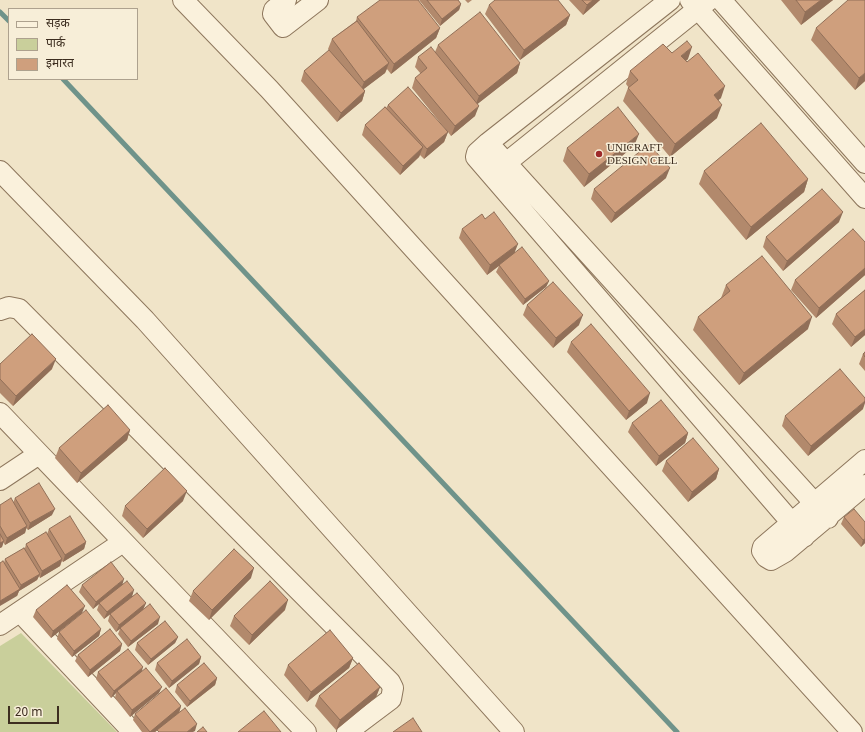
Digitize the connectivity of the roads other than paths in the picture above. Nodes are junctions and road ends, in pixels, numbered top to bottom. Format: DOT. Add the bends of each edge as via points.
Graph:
graph roads {
  1 [pos="183,0"];
  2 [pos="286,0"];
  3 [pos="318,0"];
  4 [pos="670,0"];
  5 [pos="721,0"];
  6 [pos="699,3"];
  7 [pos="488,143"];
  8 [pos="506,163"];
  9 [pos="865,163"];
  10 [pos="0,171"];
  11 [pos="490,176"];
  12 [pos="865,198"];
  13 [pos="0,310"];
  14 [pos="0,413"];
  15 [pos="39,454"];
  16 [pos="865,460"];
  17 [pos="0,480"];
  18 [pos="865,486"];
  19 [pos="821,510"];
  20 [pos="123,542"];
  21 [pos="20,612"];
  22 [pos="0,625"];
  23 [pos="133,732"];
  24 [pos="306,732"];
  25 [pos="347,732"];
  26 [pos="514,732"];
  27 [pos="852,732"];
  1 -- 27 [label="street" via="269,90"];
  2 -- 3 [label="street" via="273,12 273,16 282,27 287,26"];
  4 -- 7 [label="street"];
  5 -- 9 [label="street"];
  6 -- 8 [label="street"];
  6 -- 12 [label="street"];
  7 -- 8 [label="street"];
  7 -- 11 [label="street" via="476,157"];
  8 -- 11 [label="street"];
  8 -- 19 [label="street"];
  10 -- 26 [label="street" via="145,320"];
  11 -- 19 [label="street" via="798,530"];
  13 -- 25 [label="street" via="9,307 19,309 390,682 393,688 390,699"];
  14 -- 15 [label="street"];
  15 -- 17 [label="street"];
  15 -- 20 [label="street"];
  16 -- 19 [label="street"];
  18 -- 19 [label="street"];
  20 -- 21 [label="street"];
  20 -- 24 [label="street"];
  21 -- 22 [label="street"];
  21 -- 23 [label="street"];
}
